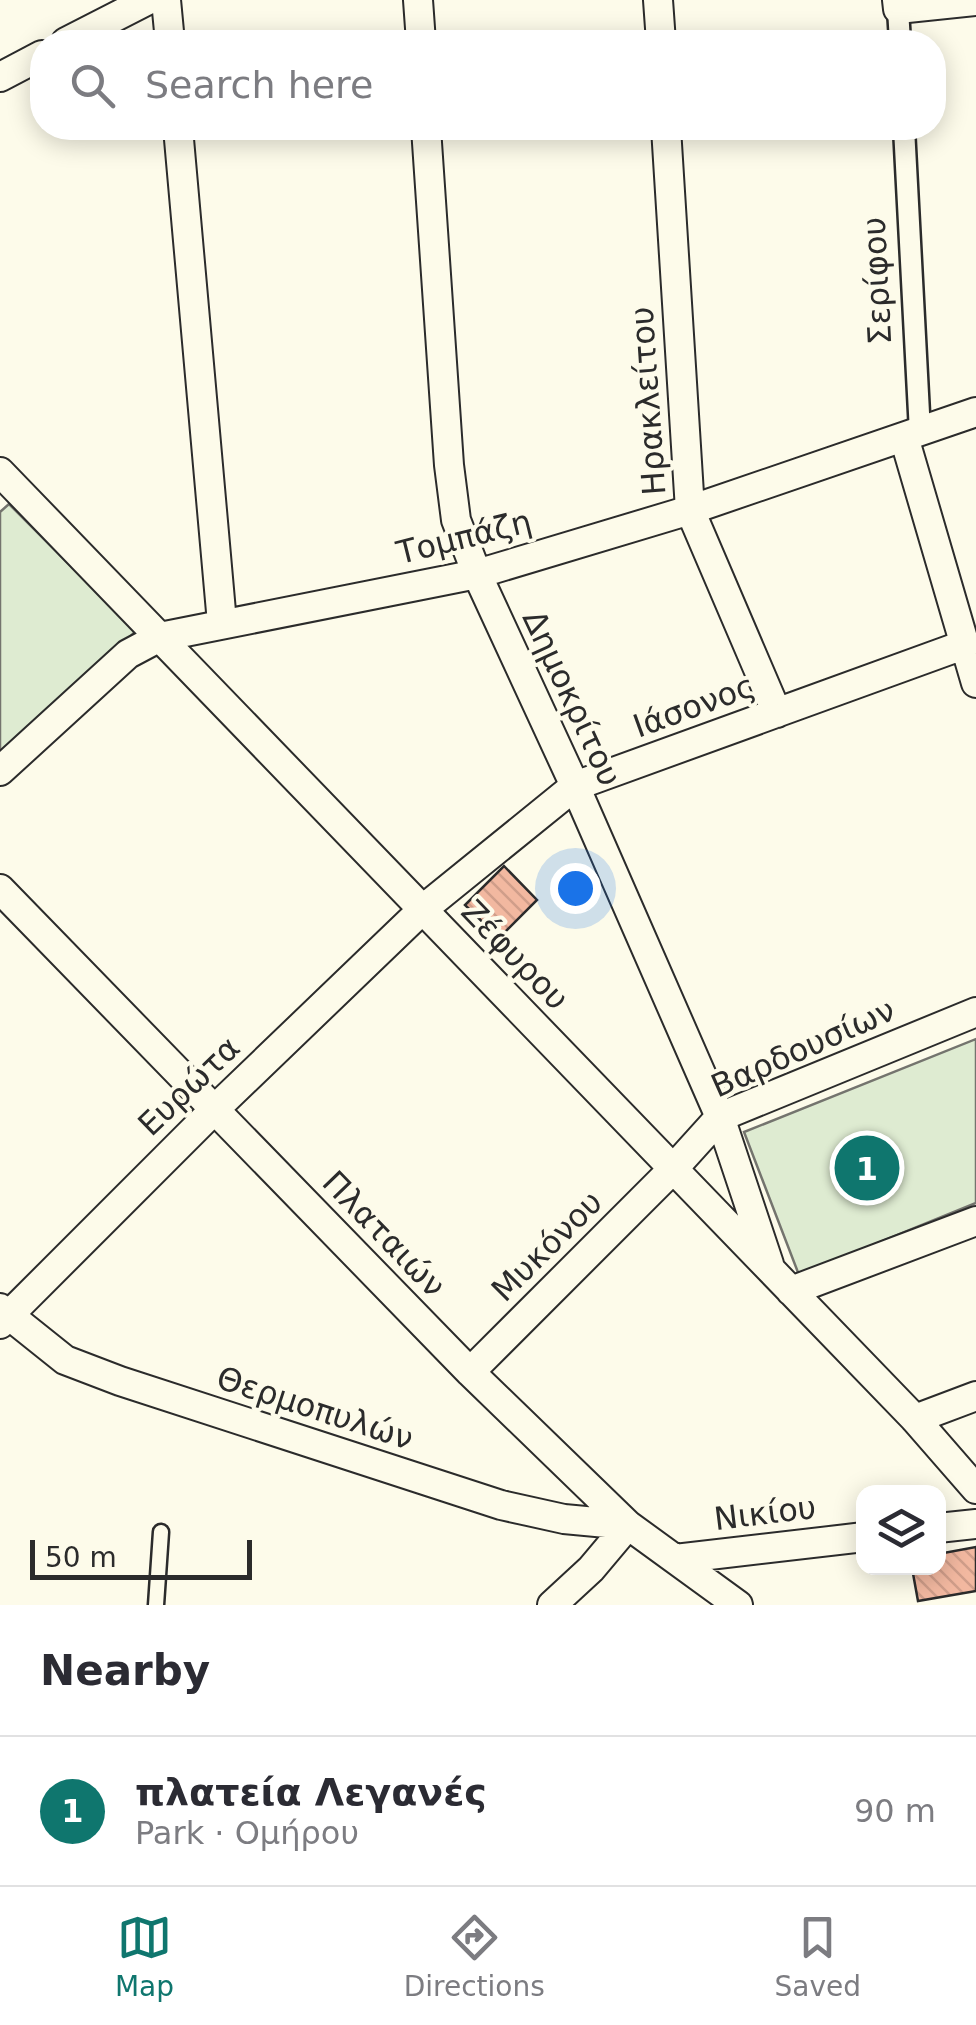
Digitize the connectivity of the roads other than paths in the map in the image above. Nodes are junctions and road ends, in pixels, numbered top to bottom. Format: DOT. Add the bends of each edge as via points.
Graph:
graph roads {
  1 [pos="148,0"];
  2 [pos="166,0"];
  3 [pos="418,0"];
  4 [pos="658,0"];
  5 [pos="976,0"];
  6 [pos="898,4"];
  7 [pos="89,30"];
  8 [pos="169,30"];
  9 [pos="420,30"];
  10 [pos="660,30"];
  11 [pos="899,30"];
  12 [pos="30,61"];
  13 [pos="0,77"];
  14 [pos="179,140"];
  15 [pos="427,140"];
  16 [pos="667,140"];
  17 [pos="904,140"];
  18 [pos="976,412"];
  19 [pos="912,434"];
  20 [pos="4,484"];
  21 [pos="690,510"];
  22 [pos="476,574"];
  23 [pos="222,622"];
  24 [pos="160,637"];
  25 [pos="966,644"];
  26 [pos="976,683"];
  27 [pos="777,713"];
  28 [pos="0,771"];
  29 [pos="575,786"];
  30 [pos="0,889"];
  31 [pos="422,910"];
  32 [pos="976,1012"];
  33 [pos="215,1110"];
  34 [pos="720,1117"];
  35 [pos="673,1169"];
  36 [pos="976,1221"];
  37 [pos="771,1270"];
  38 [pos="792,1291"];
  39 [pos="2,1316"];
  40 [pos="470,1372"];
  41 [pos="976,1396"];
  42 [pos="915,1419"];
  43 [pos="976,1489"];
  44 [pos="976,1524"];
  45 [pos="628,1525"];
  46 [pos="946,1527"];
  47 [pos="161,1532"];
  48 [pos="856,1538"];
  49 [pos="676,1559"];
  50 [pos="156,1605"];
  51 [pos="552,1605"];
  52 [pos="738,1605"];
  1 -- 7 [label="street"];
  2 -- 8 [label="street"];
  3 -- 9 [label="street"];
  4 -- 10 [label="street"];
  5 -- 6 [label="street"];
  6 -- 11 [label="street"];
  12 -- 13 [label="street"];
  14 -- 23 [label="street"];
  15 -- 22 [label="street, Δημοκρίτου" via="449,466 456,520"];
  16 -- 21 [label="street, Ηρακλείτου"];
  17 -- 19 [label="street, Σερίφου"];
  18 -- 19 [label="street, Τομπάζη"];
  19 -- 21 [label="street, Τομπάζη"];
  19 -- 25 [label="street, Σερίφου"];
  20 -- 24 [label="street, Ζέφυρου"];
  21 -- 22 [label="street, Τομπάζη"];
  21 -- 27 [label="street, Ηρακλείτου"];
  22 -- 23 [label="street, Τομπάζη"];
  22 -- 29 [label="street, Δημοκρίτου"];
  23 -- 24 [label="street, Τομπάζη"];
  24 -- 28 [label="street, Τομπάζη" via="128,654"];
  24 -- 31 [label="street, Ζέφυρου"];
  25 -- 26 [label="street, Σερίφου"];
  25 -- 27 [label="street, Ιάσονος"];
  27 -- 29 [label="street, Ιάσονος"];
  29 -- 31 [label="street, Ιάσονος"];
  29 -- 34 [label="street, Δημοκρίτου"];
  30 -- 33 [label="street, Πλαταιών"];
  31 -- 33 [label="street, Ευρώτα"];
  31 -- 35 [label="street, Ζέφυρου"];
  32 -- 34 [label="street, Βαρδουσίων"];
  33 -- 39 [label="street, Ευρώτα"];
  33 -- 40 [label="street, Πλαταιών"];
  34 -- 35 [label="street, Βαρδουσίων"];
  34 -- 37 [label="street, Δημοκρίτου"];
  35 -- 37 [label="street, Ζέφυρου"];
  35 -- 40 [label="street, Μυκόνου"];
  36 -- 38 [label="street"];
  37 -- 38 [label="street, Ζέφυρου"];
  38 -- 42 [label="street, Ζέφυρου"];
  39 -- 45 [label="street, Θερμοπυλών" via="65,1360 120,1381 501,1505"];
  40 -- 45 [label="street, Πλαταιών"];
  41 -- 42 [label="street"];
  42 -- 43 [label="street, Ζέφυρου"];
  44 -- 46 [label="street"];
  45 -- 49 [label="street, Πλαταιών"];
  45 -- 51 [label="street"];
  47 -- 50 [label="lane"];
  48 -- 49 [label="street, Νικίου"];
  49 -- 52 [label="street, Πλαταιών"];
}
